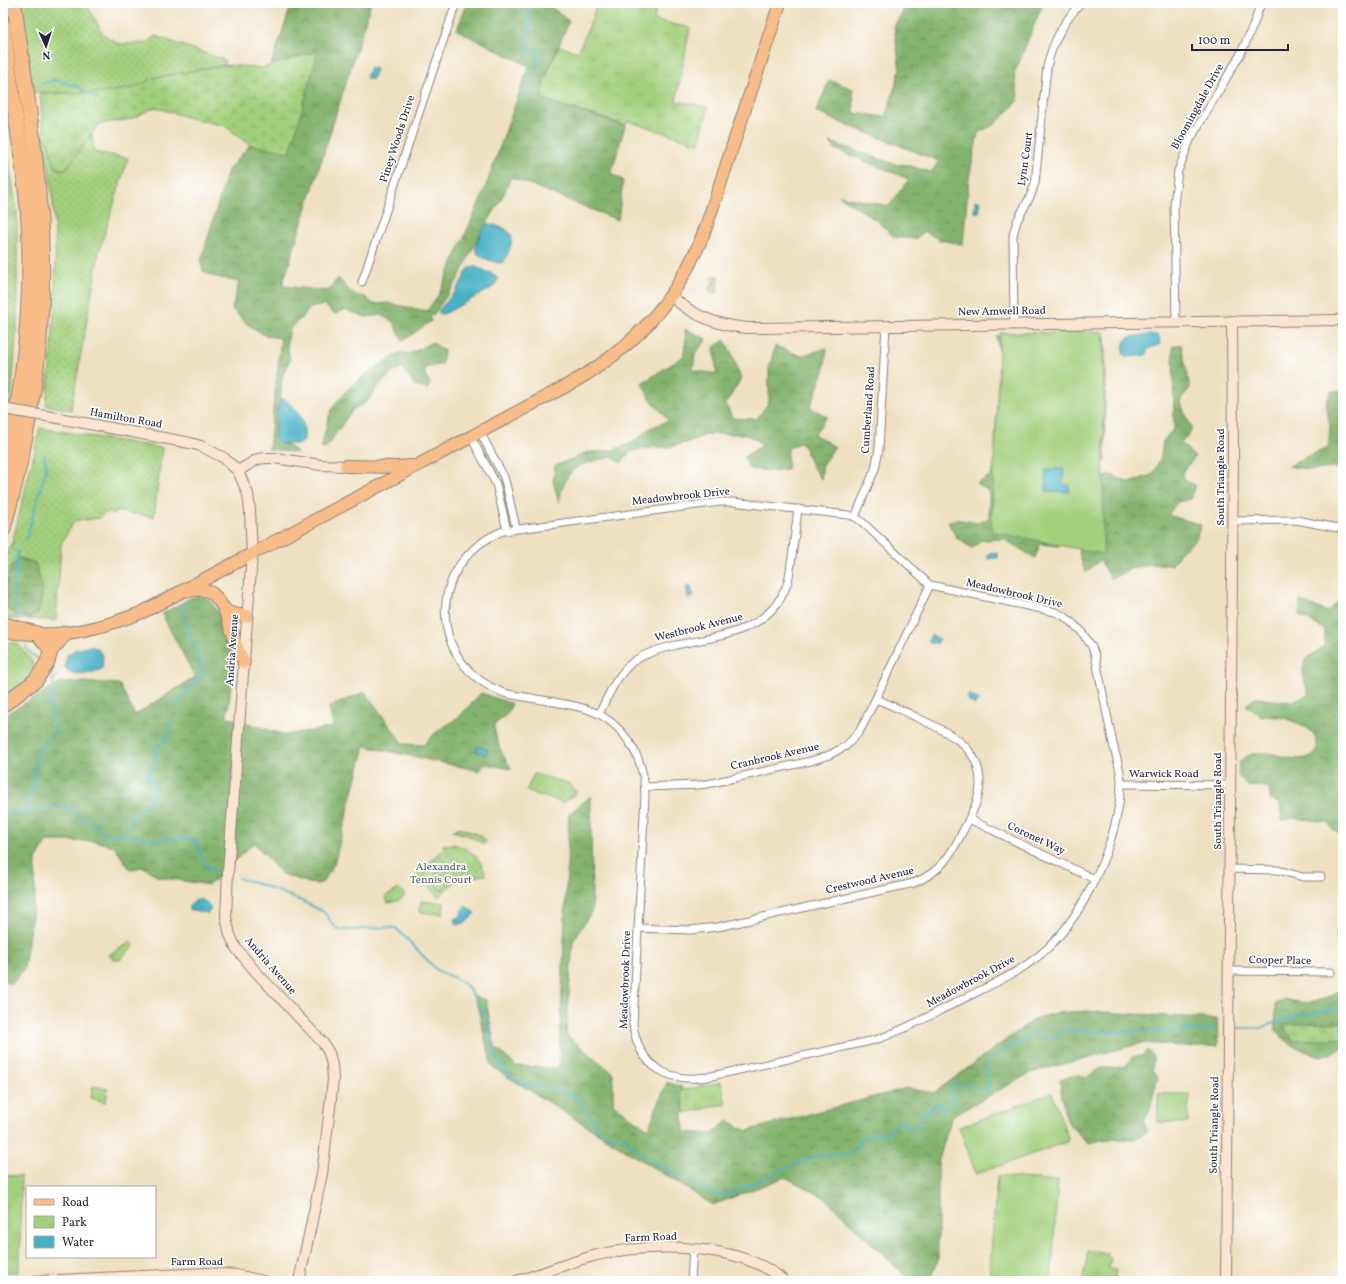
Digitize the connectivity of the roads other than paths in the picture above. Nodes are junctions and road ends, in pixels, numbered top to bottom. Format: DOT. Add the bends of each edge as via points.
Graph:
graph roads {
  1 [pos="14,3"];
  2 [pos="456,3"];
  3 [pos="780,3"];
  4 [pos="1081,3"];
  5 [pos="1261,3"];
  6 [pos="3,25"];
  7 [pos="362,282"];
  8 [pos="671,296"];
  9 [pos="1343,320"];
  10 [pos="1232,321"];
  11 [pos="1176,322"];
  12 [pos="1014,324"];
  13 [pos="886,325"];
  14 [pos="3,409"];
  15 [pos="476,434"];
  16 [pos="417,465"];
  17 [pos="346,466"];
  18 [pos="238,471"];
  19 [pos="3,482"];
  20 [pos="798,509"];
  21 [pos="855,517"];
  22 [pos="1232,521"];
  23 [pos="516,528"];
  24 [pos="1343,529"];
  25 [pos="3,530"];
  26 [pos="507,530"];
  27 [pos="252,555"];
  28 [pos="930,585"];
  29 [pos="180,593"];
  30 [pos="224,609"];
  31 [pos="247,616"];
  32 [pos="3,624"];
  33 [pos="3,632"];
  34 [pos="66,633"];
  35 [pos="38,634"];
  36 [pos="51,650"];
  37 [pos="244,662"];
  38 [pos="876,698"];
  39 [pos="3,705"];
  40 [pos="599,714"];
  41 [pos="1121,784"];
  42 [pos="1230,785"];
  43 [pos="645,787"];
  44 [pos="969,819"];
  45 [pos="1229,869"];
  46 [pos="1321,877"];
  47 [pos="1094,879"];
  48 [pos="638,928"];
  49 [pos="1228,971"];
  50 [pos="1331,972"];
  51 [pos="693,1249"];
  52 [pos="35,1281"];
  53 [pos="263,1281"];
  54 [pos="299,1281"];
  55 [pos="516,1281"];
  56 [pos="690,1281"];
  57 [pos="784,1281"];
  58 [pos="1226,1281"];
  1 -- 25 [label="highway" via="40,210 41,316 36,375 24,445"];
  2 -- 7 [label="street, Piney Woods Drive"];
  3 -- 8 [label="main road" via="706,227 694,257"];
  4 -- 12 [label="street, Lynn Court" via="1064,25 1049,56 1035,183 1013,235"];
  5 -- 11 [label="street, Bloomingdale Drive" via="1241,53 1190,140 1178,171 1174,204"];
  6 -- 19 [label="highway" via="29,232 28,323 24,363"];
  8 -- 13 [label="street, New Amwell Road" via="697,315 735,327"];
  8 -- 15 [label="main road" via="630,342 604,363 585,376"];
  9 -- 10 [label="street, New Amwell Road"];
  10 -- 11 [label="street, New Amwell Road"];
  10 -- 22 [label="street, South Triangle Road"];
  11 -- 12 [label="street, New Amwell Road"];
  12 -- 13 [label="street, New Amwell Road"];
  13 -- 21 [label="street, Cumberland Road" via="878,454 875,469"];
  14 -- 18 [label="street, Hamilton Road, bridge" via="195,444 220,455"];
  15 -- 16 [label="main road"];
  15 -- 23 [label="street" via="506,482"];
  15 -- 26 [label="street" via="496,484"];
  16 -- 17 [label="main road"];
  16 -- 27 [label="main road"];
  17 -- 18 [label="street" via="266,458 258,459"];
  18 -- 27 [label="street, Hamilton Road" via="250,503"];
  20 -- 21 [label="street, Meadowbrook Drive"];
  20 -- 23 [label="street, Meadowbrook Drive" via="720,502"];
  20 -- 40 [label="street, Westbrook Avenue" via="789,579 783,595 774,608 759,621 739,631 658,649 641,656 620,676"];
  21 -- 28 [label="street"];
  22 -- 24 [label="street" via="1296,520"];
  22 -- 42 [label="street, South Triangle Road"];
  23 -- 26 [label="street, Meadowbrook Drive"];
  26 -- 40 [label="street, Meadowbrook Drive" via="495,534 475,548 452,577 446,596 445,613 447,632 454,650 469,672 495,690 583,708"];
  27 -- 29 [label="main road"];
  27 -- 31 [label="street, Andria Avenue"];
  28 -- 38 [label="street, Cranbrook Avenue"];
  28 -- 41 [label="street, Meadowbrook Drive" via="1055,612 1064,616 1080,630 1095,655"];
  29 -- 30 [label="main road" via="197,590 209,592"];
  29 -- 34 [label="main road" via="123,620"];
  30 -- 31 [label="main road"];
  30 -- 37 [label="main road"];
  31 -- 37 [label="street, Andria Avenue"];
  32 -- 35 [label="highway"];
  33 -- 35 [label="main road"];
  34 -- 35 [label="main road"];
  34 -- 36 [label="highway"];
  35 -- 36 [label="highway"];
  36 -- 39 [label="highway" via="47,663 36,680"];
  37 -- 54 [label="street, Andria Avenue" via="226,905 228,929 240,954 323,1043 330,1057 333,1072 322,1174"];
  38 -- 43 [label="street, Cranbrook Avenue" via="864,724 853,739 838,751 822,758 712,783"];
  38 -- 44 [label="street, Crestwood Avenue" via="946,732 969,750 977,766 980,784"];
  40 -- 43 [label="street, Meadowbrook Drive" via="615,725 629,741 639,759"];
  41 -- 42 [label="street, Warwick Road"];
  41 -- 47 [label="street, Meadowbrook Drive" via="1111,840"];
  42 -- 45 [label="street, South Triangle Road"];
  43 -- 48 [label="street, Meadowbrook Drive"];
  44 -- 47 [label="street, Coronet Way"];
  44 -- 48 [label="street, Crestwood Avenue" via="947,860 933,873 914,883 718,927 690,930"];
  45 -- 46 [label="street" via="1278,870 1303,877"];
  45 -- 49 [label="street, South Triangle Road"];
  47 -- 48 [label="street, Meadowbrook Drive" via="1071,921 1040,954 1002,979 920,1021 876,1040 695,1079 675,1077 658,1069 645,1057 637,1042 633,1025"];
  49 -- 50 [label="street, Cooper Place"];
  49 -- 58 [label="street, South Triangle Road"];
  51 -- 55 [label="street, Farm Road" via="648,1248 613,1252"];
  51 -- 56 [label="street"];
  51 -- 57 [label="street, Farm Road" via="746,1259 763,1266"];
  52 -- 53 [label="street, Farm Road" via="207,1273 236,1275"];
}
